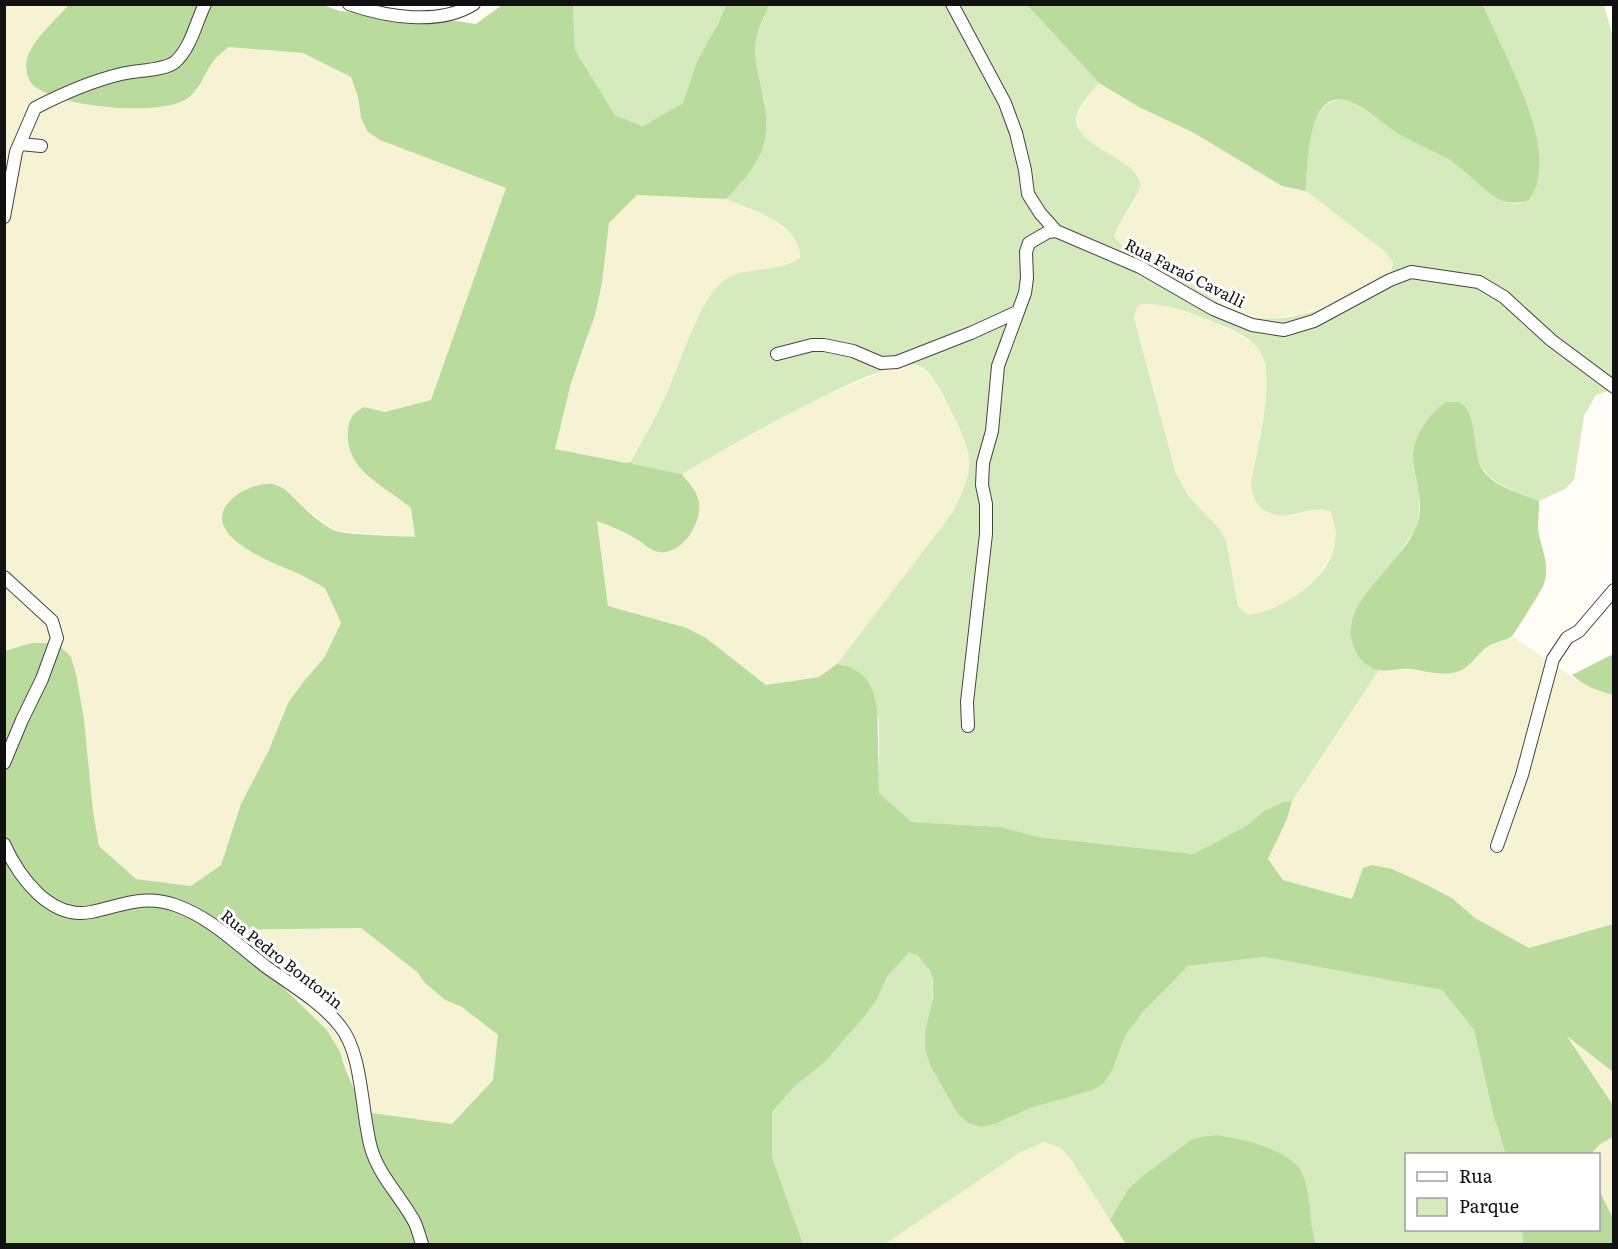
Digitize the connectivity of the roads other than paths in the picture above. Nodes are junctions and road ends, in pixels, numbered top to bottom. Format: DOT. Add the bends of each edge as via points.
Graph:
graph roads {
  1 [pos="205,4"];
  2 [pos="349,4"];
  3 [pos="474,4"];
  4 [pos="952,4"];
  5 [pos="20,144"];
  6 [pos="41,147"];
  7 [pos="4,217"];
  8 [pos="1056,231"];
  9 [pos="1017,312"];
  10 [pos="777,354"];
  11 [pos="1614,387"];
  12 [pos="4,577"];
  13 [pos="1614,590"];
  14 [pos="968,726"];
  15 [pos="4,764"];
  16 [pos="4,844"];
  17 [pos="1497,846"];
  18 [pos="422,1245"];
  1 -- 5 [label="street" via="191,40 176,61 122,74 35,108"];
  2 -- 3 [label="street" via="392,15 425,16 443,15"];
  4 -- 8 [label="street, Rua Faraó Cavalli" via="1005,103 1016,133 1028,194"];
  5 -- 6 [label="street"];
  5 -- 7 [label="street"];
  8 -- 9 [label="street" via="1029,243 1025,293"];
  8 -- 11 [label="street, Rua Faraó Cavalli" via="1140,267 1213,309 1252,325 1284,330 1314,321 1411,272 1479,282 1504,297 1551,340"];
  9 -- 10 [label="street" via="897,362 881,363 853,351 824,345"];
  9 -- 14 [label="street" via="998,366 993,431 983,464 986,534 967,702"];
  12 -- 15 [label="street" via="52,621 57,638"];
  13 -- 17 [label="street" via="1579,631 1567,638 1553,659 1522,775"];
  16 -- 18 [label="street, Rua Pedro Bontorin" via="26,878 50,904 62,910 89,913 142,899 175,905 224,932 325,1010 349,1042 372,1151 415,1224"];
}
